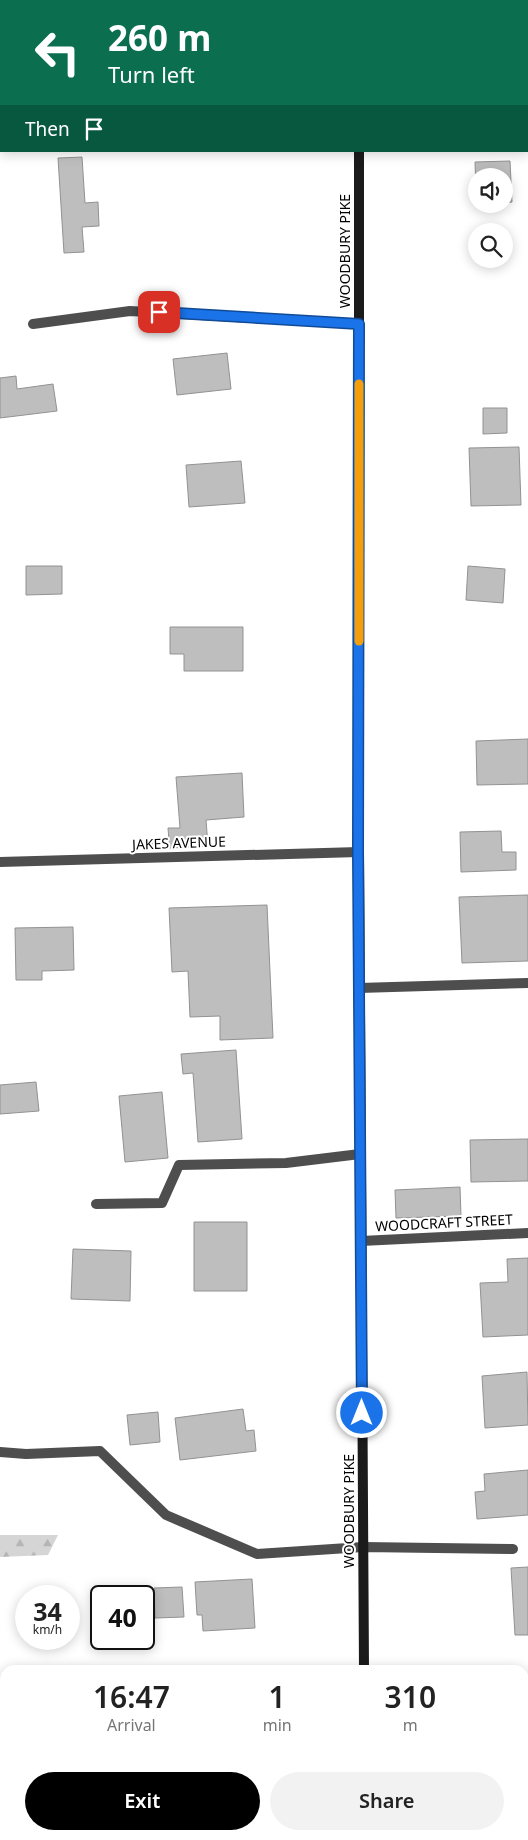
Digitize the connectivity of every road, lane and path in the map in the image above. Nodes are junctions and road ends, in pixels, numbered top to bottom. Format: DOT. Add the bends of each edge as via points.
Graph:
graph roads {
  1 [pos="359,152"];
  2 [pos="33,324"];
  3 [pos="359,324"];
  4 [pos="358,852"];
  5 [pos="0,862"];
  6 [pos="528,983"];
  7 [pos="359,988"];
  8 [pos="360,1154"];
  9 [pos="96,1204"];
  10 [pos="528,1233"];
  11 [pos="361,1241"];
  12 [pos="0,1452"];
  13 [pos="363,1547"];
  14 [pos="512,1549"];
  15 [pos="364,1665"];
  1 -- 3 [label="street, WOODBURY PIKE"];
  2 -- 3 [label="street" via="130,311"];
  3 -- 4 [label="street, WOODBURY PIKE"];
  4 -- 5 [label="street, JAKES AVENUE"];
  4 -- 7 [label="street, WOODBURY PIKE"];
  6 -- 7 [label="street"];
  7 -- 8 [label="street, WOODBURY PIKE"];
  8 -- 9 [label="street" via="286,1163 179,1165 162,1203"];
  8 -- 11 [label="street, WOODBURY PIKE"];
  10 -- 11 [label="street, WOODCRAFT STREET"];
  11 -- 13 [label="street, WOODBURY PIKE"];
  12 -- 13 [label="street" via="100,1451 166,1515 257,1554"];
  13 -- 14 [label="street"];
  13 -- 15 [label="street, WOODBURY PIKE"];
}
